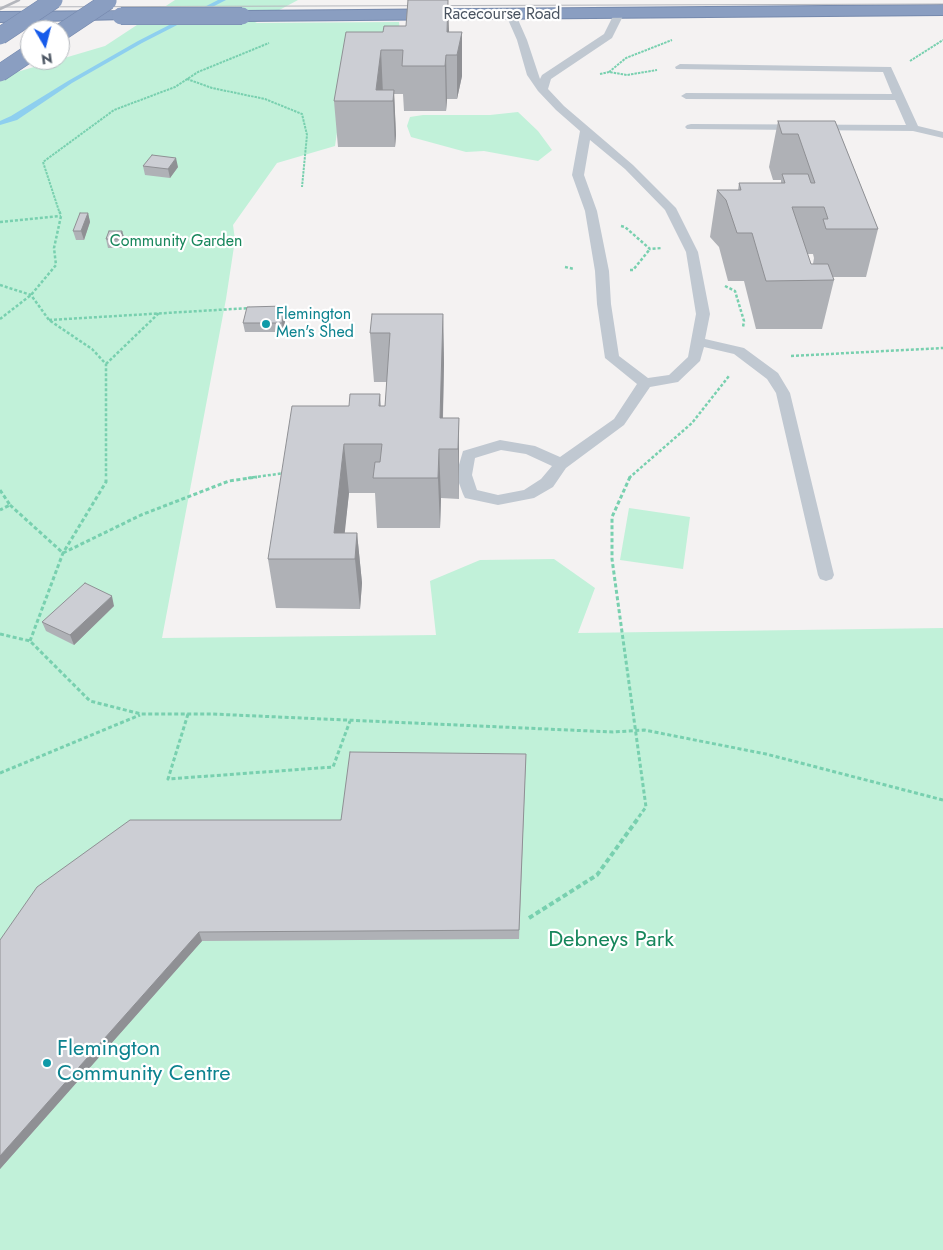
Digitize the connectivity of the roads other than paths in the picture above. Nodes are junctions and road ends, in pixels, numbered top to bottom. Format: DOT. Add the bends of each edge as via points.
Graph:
graph roads {
  1 [pos="54,0"];
  2 [pos="110,0"];
  3 [pos="292,0"];
  4 [pos="621,7"];
  5 [pos="943,10"];
  6 [pos="511,15"];
  7 [pos="242,16"];
  8 [pos="0,17"];
  9 [pos="70,26"];
  10 [pos="0,36"];
  11 [pos="20,60"];
  12 [pos="680,67"];
  13 [pos="0,74"];
  14 [pos="542,89"];
  15 [pos="686,96"];
  16 [pos="900,97"];
  17 [pos="691,127"];
  18 [pos="913,128"];
  19 [pos="586,131"];
  20 [pos="943,135"];
  21 [pos="698,342"];
  22 [pos="645,384"];
  23 [pos="561,464"];
  24 [pos="826,575"];
  1 -- 10 [label="highway, bridge"];
  2 -- 9 [label="highway, bridge"];
  3 -- 7 [label="highway"];
  4 -- 5 [label="highway, Racecourse Road"];
  4 -- 6 [label="highway, Racecourse Road"];
  4 -- 14 [label="lane" via="608,36 546,77"];
  6 -- 7 [label="highway, Racecourse Road"];
  6 -- 14 [label="lane" via="532,75"];
  7 -- 8 [label="highway, Racecourse Road, bridge"];
  11 -- 13 [label="highway, bridge"];
  12 -- 16 [label="lane" via="887,69"];
  14 -- 19 [label="lane"];
  15 -- 16 [label="lane"];
  16 -- 18 [label="lane"];
  17 -- 18 [label="lane"];
  18 -- 20 [label="lane"];
  19 -- 21 [label="lane" via="670,208 692,252 704,314"];
  19 -- 22 [label="lane" via="578,175 594,226 612,358"];
  21 -- 22 [label="lane" via="696,358 673,379"];
  21 -- 24 [label="lane" via="739,351 773,376 783,393"];
  22 -- 23 [label="lane" via="619,422"];
  23 -- 23 [label="lane" via="547,483 528,494 498,500 471,494 464,475 468,455 500,445 530,450"];
}
